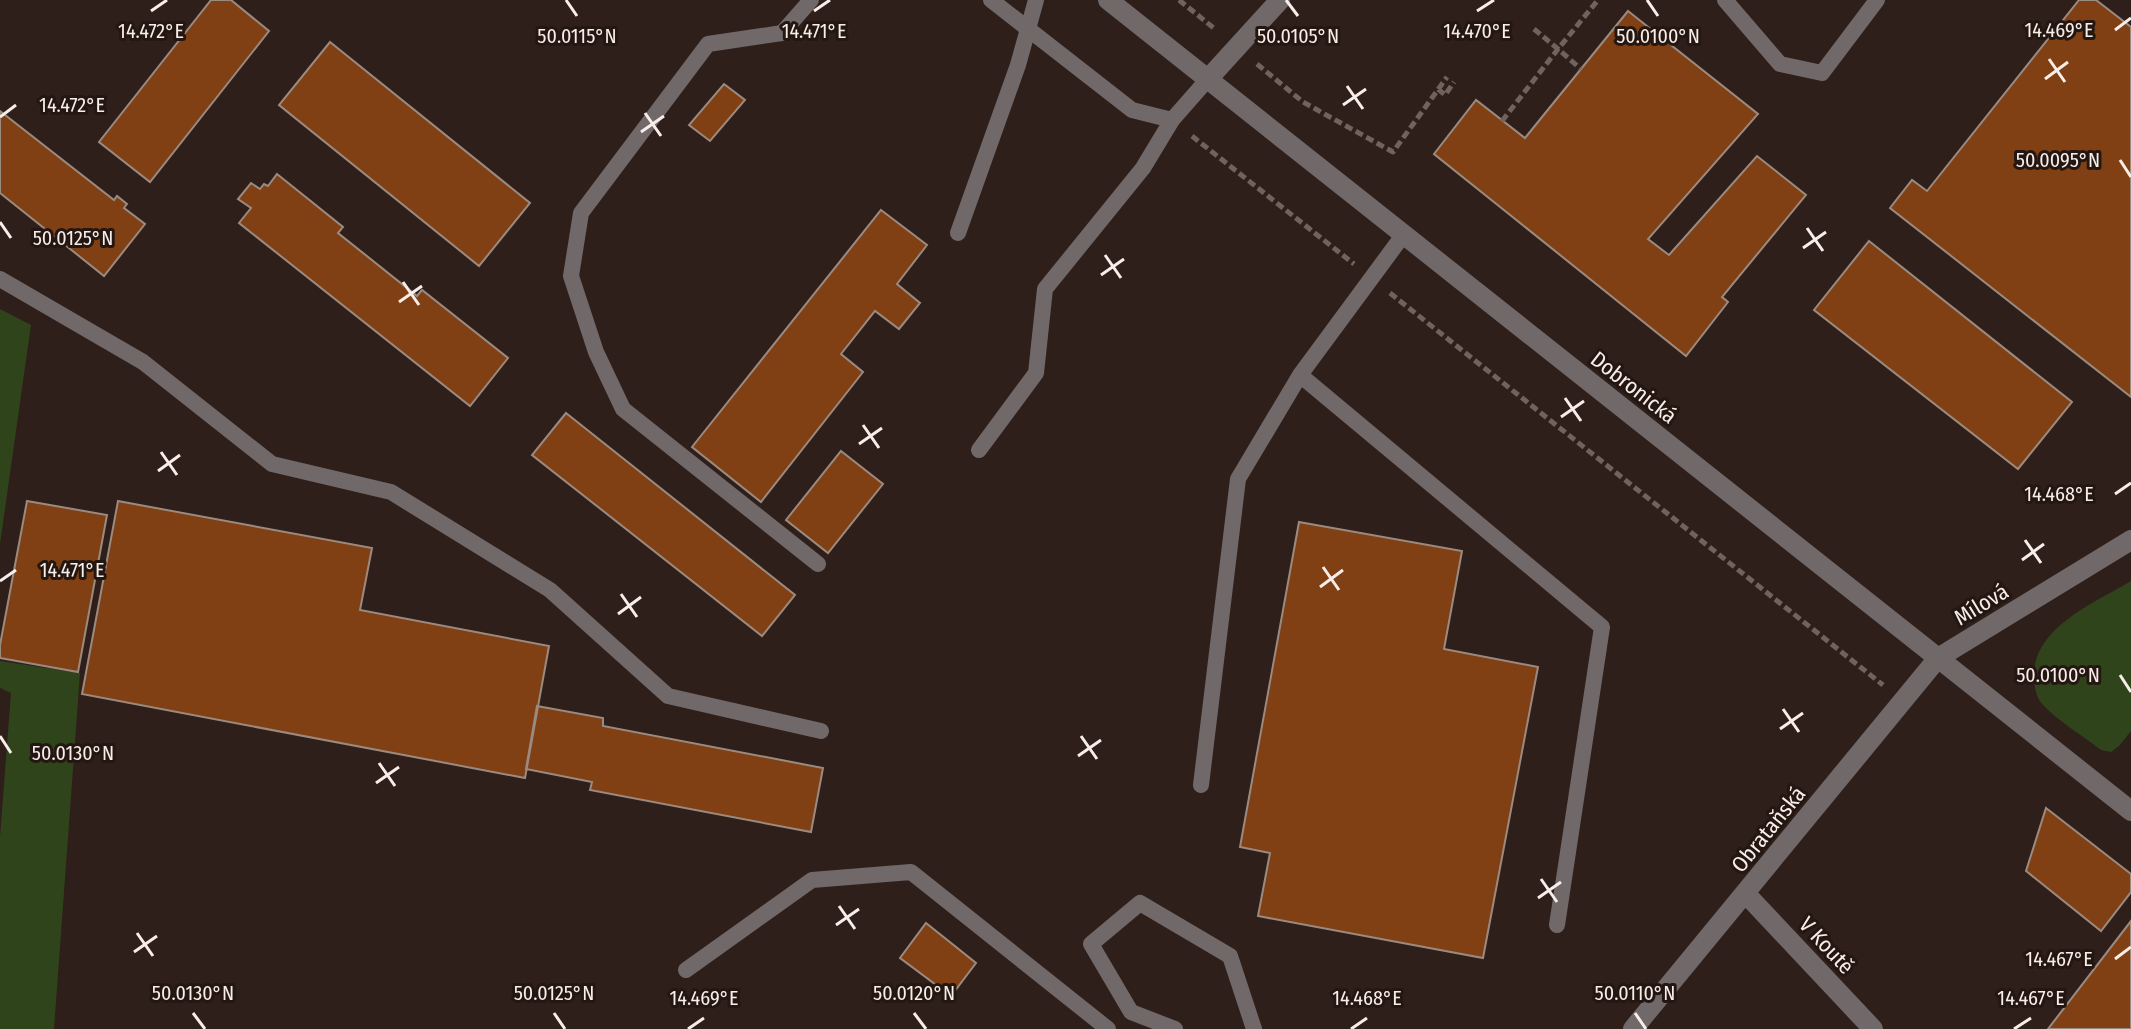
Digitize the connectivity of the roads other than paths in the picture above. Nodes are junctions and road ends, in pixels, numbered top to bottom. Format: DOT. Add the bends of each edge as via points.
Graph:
graph roads {
  1 [pos="811,0"];
  2 [pos="991,0"];
  3 [pos="1036,0"];
  4 [pos="1108,0"];
  5 [pos="1280,0"];
  6 [pos="1725,0"];
  7 [pos="1877,0"];
  8 [pos="1027,28"];
  9 [pos="1208,79"];
  10 [pos="1172,120"];
  11 [pos="958,233"];
  12 [pos="1404,234"];
  13 [pos="0,279"];
  14 [pos="1300,375"];
  15 [pos="979,450"];
  16 [pos="2131,540"];
  17 [pos="818,564"];
  18 [pos="1938,658"];
  19 [pos="821,731"];
  20 [pos="1201,785"];
  21 [pos="2131,811"];
  22 [pos="1746,894"];
  23 [pos="1557,925"];
  24 [pos="686,970"];
  25 [pos="1108,1029"];
  26 [pos="1175,1029"];
  27 [pos="1254,1029"];
  28 [pos="1633,1029"];
  29 [pos="1873,1029"];
  1 -- 17 [label="lane" via="782,33 708,44 581,213 571,276 596,352 623,409"];
  2 -- 8 [label="lane"];
  3 -- 8 [label="lane"];
  4 -- 9 [label="street, Dobronická"];
  5 -- 9 [label="street"];
  6 -- 7 [label="lane" via="1780,64 1822,73"];
  8 -- 10 [label="lane" via="1132,110"];
  8 -- 11 [label="lane"];
  9 -- 10 [label="lane"];
  9 -- 12 [label="street, Dobronická"];
  10 -- 15 [label="lane" via="1143,168 1045,289 1036,373"];
  12 -- 14 [label="lane"];
  12 -- 18 [label="street, Dobronická"];
  13 -- 19 [label="lane" via="143,362 272,464 391,492 550,590 668,696"];
  14 -- 20 [label="lane" via="1238,479"];
  14 -- 23 [label="lane" via="1602,627"];
  16 -- 18 [label="street, Mílová"];
  18 -- 21 [label="street, Dobronická"];
  18 -- 22 [label="street, Obrataňská"];
  22 -- 28 [label="street, Obrataňská"];
  22 -- 29 [label="street, V Koutě"];
  24 -- 25 [label="lane" via="812,880 911,872"];
  26 -- 27 [label="lane" via="1131,1012 1091,944 1140,903 1230,956"];
}
